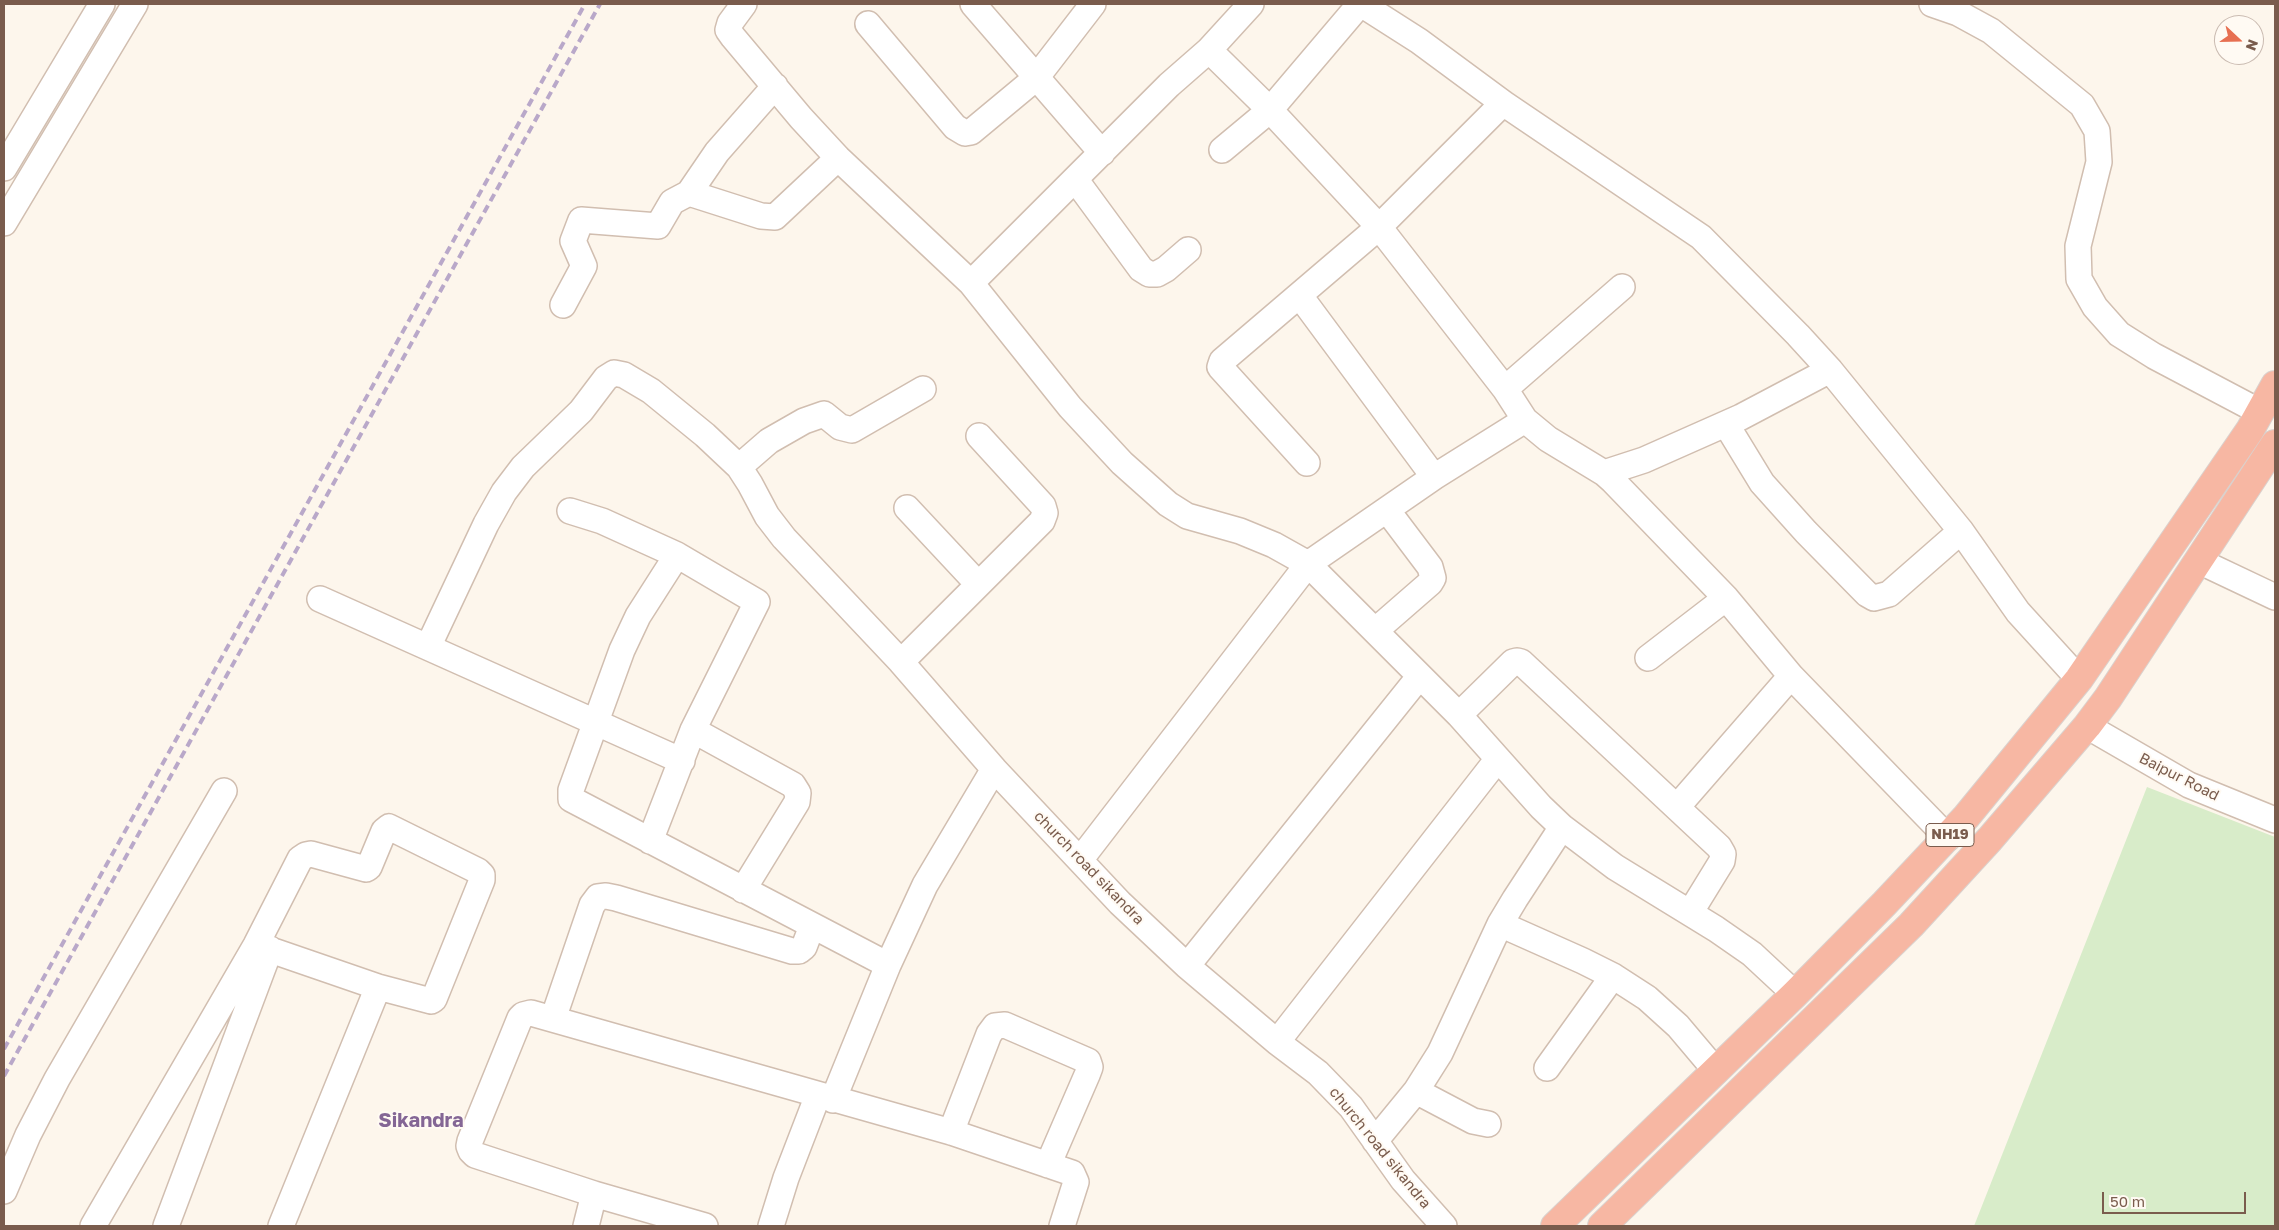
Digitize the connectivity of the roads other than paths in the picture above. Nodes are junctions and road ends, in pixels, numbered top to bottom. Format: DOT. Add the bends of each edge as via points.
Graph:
graph roads {
  1 [pos="102,4"];
  2 [pos="136,4"];
  3 [pos="744,4"];
  4 [pos="973,4"];
  5 [pos="1092,4"];
  6 [pos="1251,4"];
  7 [pos="1360,4"];
  8 [pos="1932,4"];
  9 [pos="868,24"];
  10 [pos="1209,50"];
  11 [pos="1036,78"];
  12 [pos="775,86"];
  13 [pos="1503,103"];
  14 [pos="1270,110"];
  15 [pos="1222,150"];
  16 [pos="1102,153"];
  17 [pos="838,158"];
  18 [pos="4,168"];
  19 [pos="1075,179"];
  20 [pos="689,193"];
  21 [pos="4,222"];
  22 [pos="1379,227"];
  23 [pos="1188,250"];
  24 [pos="971,283"];
  25 [pos="1622,287"];
  26 [pos="1300,296"];
  27 [pos="563,305"];
  28 [pos="1830,370"];
  29 [pos="2275,385"];
  30 [pos="923,389"];
  31 [pos="1505,389"];
  32 [pos="2260,412"];
  33 [pos="1525,420"];
  34 [pos="1726,424"];
  35 [pos="979,436"];
  36 [pos="2275,444"];
  37 [pos="1307,463"];
  38 [pos="739,467"];
  39 [pos="1604,473"];
  40 [pos="1434,477"];
  41 [pos="907,508"];
  42 [pos="1387,510"];
  43 [pos="570,511"];
  44 [pos="1961,532"];
  45 [pos="677,555"];
  46 [pos="2199,561"];
  47 [pos="1308,564"];
  48 [pos="978,584"];
  49 [pos="2275,597"];
  50 [pos="1726,598"];
  51 [pos="320,599"];
  52 [pos="1376,630"];
  53 [pos="428,647"];
  54 [pos="1648,658"];
  55 [pos="900,662"];
  56 [pos="1419,676"];
  57 [pos="1791,676"];
  58 [pos="2078,679"];
  59 [pos="1459,715"];
  60 [pos="596,721"];
  61 [pos="2087,726"];
  62 [pos="693,730"];
  63 [pos="1497,760"];
  64 [pos="682,761"];
  65 [pos="994,768"];
  66 [pos="224,791"];
  67 [pos="1677,807"];
  68 [pos="2275,820"];
  69 [pos="1562,827"];
  70 [pos="1948,838"];
  71 [pos="650,842"];
  72 [pos="1080,860"];
  73 [pos="743,890"];
  74 [pos="1690,913"];
  75 [pos="1500,924"];
  76 [pos="812,926"];
  77 [pos="263,947"];
  78 [pos="888,965"];
  79 [pos="1188,966"];
  80 [pos="1613,976"];
  81 [pos="378,987"];
  82 [pos="1795,994"];
  83 [pos="553,1019"];
  84 [pos="1277,1042"];
  85 [pos="1546,1068"];
  86 [pos="1716,1071"];
  87 [pos="1416,1091"];
  88 [pos="825,1097"];
  89 [pos="1488,1124"];
  90 [pos="951,1132"];
  91 [pos="1375,1140"];
  92 [pos="1048,1165"];
  93 [pos="4,1190"];
  94 [pos="594,1194"];
  95 [pos="92,1226"];
  96 [pos="166,1226"];
  97 [pos="281,1226"];
  98 [pos="586,1226"];
  99 [pos="705,1226"];
  100 [pos="771,1226"];
  101 [pos="1062,1226"];
  102 [pos="1444,1226"];
  103 [pos="1555,1226"];
  104 [pos="1602,1226"];
  1 -- 18 [label="street"];
  2 -- 21 [label="street"];
  3 -- 12 [label="street" via="728,30"];
  4 -- 11 [label="street"];
  5 -- 11 [label="street"];
  6 -- 10 [label="street"];
  7 -- 13 [label="street" via="1418,41"];
  7 -- 14 [label="street"];
  8 -- 32 [label="street" via="1958,13 1991,31 2082,105 2097,130 2099,162 2078,246 2079,279 2095,307 2120,334 2154,356"];
  9 -- 11 [label="street" via="955,128 965,133 971,132"];
  10 -- 14 [label="street"];
  10 -- 16 [label="street"];
  11 -- 16 [label="street"];
  12 -- 17 [label="street"];
  12 -- 20 [label="street" via="717,152"];
  13 -- 22 [label="street"];
  13 -- 28 [label="street" via="1702,237"];
  14 -- 15 [label="street"];
  14 -- 22 [label="street"];
  16 -- 19 [label="street"];
  17 -- 20 [label="street" via="775,217 761,216"];
  17 -- 24 [label="street"];
  19 -- 23 [label="street" via="1141,269 1157,274"];
  19 -- 24 [label="street"];
  20 -- 27 [label="street" via="672,202 658,226 581,220 573,241 584,266"];
  22 -- 26 [label="street"];
  22 -- 31 [label="street"];
  24 -- 47 [label="street" via="1070,407 1122,463 1168,504 1187,516 1249,534"];
  25 -- 31 [label="street"];
  26 -- 37 [label="street" via="1222,361 1220,367"];
  26 -- 40 [label="street"];
  28 -- 34 [label="street"];
  28 -- 44 [label="street"];
  29 -- 32 [label="highway, NH19"];
  30 -- 38 [label="street" via="852,430 840,427 824,414 804,420 769,440"];
  31 -- 33 [label="street"];
  32 -- 58 [label="highway, NH19"];
  33 -- 39 [label="street" via="1548,440"];
  33 -- 40 [label="street"];
  34 -- 39 [label="street" via="1644,460"];
  34 -- 44 [label="street" via="1762,483 1806,532 1874,598 1889,594"];
  35 -- 48 [label="street" via="1043,506 1045,513 1042,521"];
  36 -- 46 [label="highway, NH19"];
  38 -- 53 [label="street, church road sikandra" via="650,391 624,375 614,373 606,378 556,437 523,467 504,492"];
  38 -- 55 [label="street, church road sikandra" via="767,516 784,538"];
  39 -- 50 [label="street"];
  40 -- 42 [label="street"];
  41 -- 48 [label="street"];
  42 -- 47 [label="street"];
  42 -- 52 [label="street" via="1430,567 1433,578"];
  43 -- 45 [label="street" via="602,521"];
  44 -- 58 [label="street" via="2018,612"];
  45 -- 60 [label="street" via="638,616"];
  45 -- 62 [label="street" via="757,602"];
  46 -- 49 [label="street"];
  46 -- 61 [label="highway, NH19"];
  47 -- 52 [label="street"];
  47 -- 72 [label="street"];
  48 -- 55 [label="street"];
  50 -- 54 [label="street"];
  50 -- 57 [label="street"];
  51 -- 53 [label="street"];
  52 -- 56 [label="street"];
  53 -- 60 [label="street"];
  55 -- 65 [label="street, church road sikandra"];
  56 -- 59 [label="street"];
  56 -- 79 [label="street"];
  57 -- 67 [label="street"];
  57 -- 70 [label="street"];
  58 -- 70 [label="highway, NH19"];
  59 -- 63 [label="street"];
  59 -- 67 [label="street" via="1513,662 1519,661"];
  60 -- 64 [label="street"];
  60 -- 71 [label="street" via="571,798"];
  61 -- 68 [label="street, Baipur Road" via="2189,785"];
  61 -- 104 [label="highway, NH19" via="1911,925"];
  62 -- 64 [label="street"];
  62 -- 73 [label="street" via="794,785 798,793 797,802"];
  63 -- 69 [label="street"];
  63 -- 84 [label="street"];
  64 -- 71 [label="street"];
  65 -- 72 [label="street, church road sikandra"];
  65 -- 78 [label="street" via="926,885"];
  66 -- 93 [label="street" via="57,1079"];
  67 -- 74 [label="street" via="1723,854 1722,861"];
  69 -- 74 [label="street" via="1615,866"];
  69 -- 75 [label="street"];
  70 -- 82 [label="highway, NH19"];
  71 -- 73 [label="street"];
  72 -- 79 [label="street, church road sikandra" via="1120,903"];
  73 -- 76 [label="street"];
  74 -- 82 [label="street" via="1752,954"];
  75 -- 80 [label="street"];
  75 -- 87 [label="street" via="1440,1053"];
  76 -- 78 [label="street"];
  76 -- 83 [label="street" via="804,947 792,951 616,898 598,897 592,905"];
  77 -- 81 [label="street"];
  77 -- 81 [label="street" via="300,859 311,854 366,869 384,831 393,828 478,872 482,880 434,999 428,1001"];
  77 -- 95 [label="street"];
  77 -- 96 [label="street"];
  78 -- 88 [label="street"];
  79 -- 84 [label="street, church road sikandra"];
  80 -- 85 [label="street"];
  80 -- 86 [label="street" via="1647,998 1678,1026"];
  81 -- 97 [label="street"];
  82 -- 86 [label="highway, NH19"];
  83 -- 88 [label="street"];
  83 -- 94 [label="street" via="531,1013 520,1018 469,1146 475,1155"];
  84 -- 91 [label="street, church road sikandra" via="1318,1073 1351,1107"];
  86 -- 103 [label="highway, NH19"];
  87 -- 89 [label="street" via="1473,1121"];
  87 -- 91 [label="street"];
  88 -- 90 [label="street"];
  88 -- 100 [label="street" via="786,1178"];
  90 -- 92 [label="street"];
  90 -- 92 [label="street" via="989,1034 995,1026 1005,1025 1088,1061 1090,1068"];
  91 -- 102 [label="street, church road sikandra" via="1403,1180"];
  92 -- 101 [label="street" via="1076,1177"];
  94 -- 98 [label="street"];
  94 -- 99 [label="street"];
}
